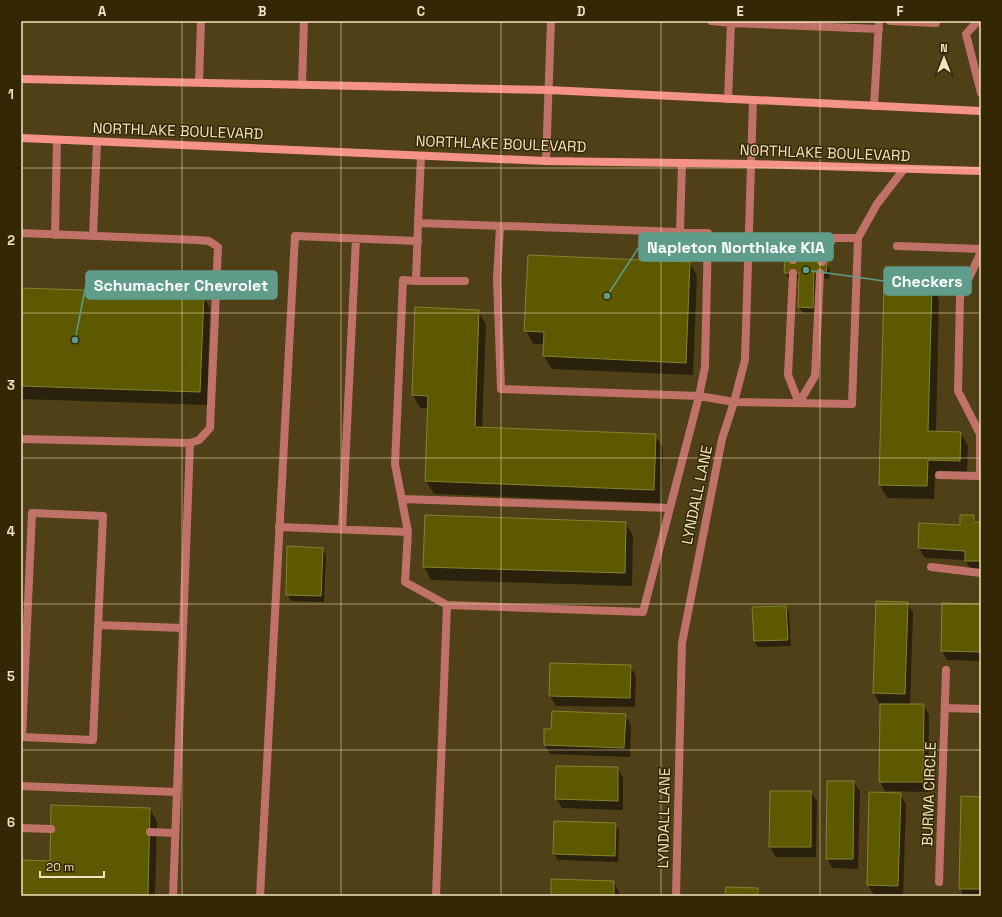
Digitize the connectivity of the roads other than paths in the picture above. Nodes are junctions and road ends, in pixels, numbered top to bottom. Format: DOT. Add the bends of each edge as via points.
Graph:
graph roads {
  1 [pos="201,21"];
  2 [pos="304,21"];
  3 [pos="551,21"];
  4 [pos="712,21"];
  5 [pos="890,21"];
  6 [pos="978,21"];
  7 [pos="731,23"];
  8 [pos="936,23"];
  9 [pos="879,25"];
  10 [pos="21,78"];
  11 [pos="199,82"];
  12 [pos="302,85"];
  13 [pos="549,90"];
  14 [pos="981,94"];
  15 [pos="728,99"];
  16 [pos="753,100"];
  17 [pos="874,106"];
  18 [pos="981,111"];
  19 [pos="21,138"];
  20 [pos="57,140"];
  21 [pos="97,142"];
  22 [pos="421,156"];
  23 [pos="546,161"];
  24 [pos="682,163"];
  25 [pos="751,164"];
  26 [pos="904,169"];
  27 [pos="981,171"];
  28 [pos="418,223"];
  29 [pos="500,226"];
  30 [pos="680,232"];
  31 [pos="21,234"];
  32 [pos="55,235"];
  33 [pos="93,236"];
  34 [pos="834,238"];
  35 [pos="858,238"];
  36 [pos="356,239"];
  37 [pos="418,242"];
  38 [pos="897,246"];
  39 [pos="981,249"];
  40 [pos="981,252"];
  41 [pos="793,260"];
  42 [pos="822,262"];
  43 [pos="793,272"];
  44 [pos="820,272"];
  45 [pos="416,281"];
  46 [pos="465,282"];
  47 [pos="699,396"];
  48 [pos="734,402"];
  49 [pos="799,403"];
  50 [pos="21,439"];
  51 [pos="190,443"];
  52 [pos="939,475"];
  53 [pos="402,499"];
  54 [pos="670,508"];
  55 [pos="279,527"];
  56 [pos="342,530"];
  57 [pos="408,532"];
  58 [pos="931,567"];
  59 [pos="981,572"];
  60 [pos="447,605"];
  61 [pos="24,622"];
  62 [pos="98,625"];
  63 [pos="183,628"];
  64 [pos="946,670"];
  65 [pos="946,708"];
  66 [pos="981,709"];
  67 [pos="21,786"];
  68 [pos="177,792"];
  69 [pos="21,828"];
  70 [pos="51,829"];
  71 [pos="150,832"];
  72 [pos="175,833"];
  73 [pos="939,882"];
  74 [pos="173,896"];
  75 [pos="260,896"];
  76 [pos="436,896"];
  77 [pos="676,896"];
  1 -- 11 [label="street"];
  2 -- 12 [label="street"];
  3 -- 13 [label="street"];
  4 -- 7 [label="street"];
  5 -- 8 [label="street"];
  6 -- 14 [label="street" via="966,34"];
  7 -- 9 [label="street"];
  7 -- 15 [label="street"];
  9 -- 17 [label="street"];
  10 -- 11 [label="main road"];
  11 -- 12 [label="main road"];
  12 -- 13 [label="main road"];
  13 -- 15 [label="main road"];
  13 -- 23 [label="street"];
  15 -- 16 [label="main road"];
  16 -- 17 [label="main road"];
  16 -- 25 [label="street, LYNDALL LANE"];
  17 -- 18 [label="main road"];
  19 -- 20 [label="main road, NORTHLAKE BOULEVARD"];
  20 -- 21 [label="main road, NORTHLAKE BOULEVARD"];
  20 -- 32 [label="street"];
  21 -- 22 [label="main road, NORTHLAKE BOULEVARD"];
  21 -- 33 [label="street"];
  22 -- 23 [label="main road, NORTHLAKE BOULEVARD"];
  22 -- 28 [label="street"];
  23 -- 24 [label="main road, NORTHLAKE BOULEVARD"];
  24 -- 25 [label="main road, NORTHLAKE BOULEVARD"];
  24 -- 30 [label="street"];
  25 -- 26 [label="main road, NORTHLAKE BOULEVARD"];
  25 -- 48 [label="street, LYNDALL LANE" via="744,360"];
  26 -- 27 [label="main road, NORTHLAKE BOULEVARD"];
  26 -- 35 [label="street" via="877,204"];
  28 -- 29 [label="street"];
  28 -- 37 [label="street"];
  29 -- 30 [label="street"];
  29 -- 47 [label="street" via="497,279 501,389"];
  30 -- 47 [label="street" via="708,233 705,367"];
  31 -- 32 [label="street"];
  32 -- 33 [label="street"];
  33 -- 51 [label="street" via="198,240 209,241 218,247 210,428 199,440"];
  34 -- 35 [label="street"];
  34 -- 41 [label="street" via="802,238 797,242"];
  34 -- 42 [label="street" via="824,250"];
  35 -- 49 [label="street" via="852,404"];
  36 -- 37 [label="street"];
  36 -- 55 [label="street" via="294,236"];
  36 -- 56 [label="street"];
  37 -- 45 [label="street"];
  38 -- 39 [label="street"];
  40 -- 52 [label="street" via="960,297 958,391 980,434 980,476"];
  43 -- 49 [label="street" via="788,375"];
  44 -- 49 [label="street" via="815,376"];
  45 -- 46 [label="street"];
  45 -- 53 [label="street" via="403,280 395,464"];
  47 -- 48 [label="street"];
  47 -- 54 [label="street"];
  48 -- 49 [label="street"];
  48 -- 77 [label="street, LYNDALL LANE" via="722,439 682,643"];
  50 -- 51 [label="street"];
  51 -- 63 [label="street"];
  53 -- 54 [label="street"];
  53 -- 57 [label="street"];
  54 -- 60 [label="street" via="643,612"];
  55 -- 56 [label="street"];
  55 -- 75 [label="street"];
  56 -- 57 [label="street"];
  57 -- 60 [label="street" via="405,582"];
  58 -- 59 [label="street"];
  60 -- 76 [label="street"];
  61 -- 62 [label="street" via="32,513 103,516"];
  61 -- 62 [label="street" via="22,737 93,740"];
  62 -- 63 [label="street"];
  63 -- 68 [label="street"];
  64 -- 65 [label="street, BURMA CIRCLE"];
  65 -- 66 [label="street"];
  65 -- 73 [label="street, BURMA CIRCLE"];
  67 -- 68 [label="street"];
  68 -- 72 [label="street"];
  69 -- 70 [label="street"];
  71 -- 72 [label="street"];
  72 -- 74 [label="street"];
}
